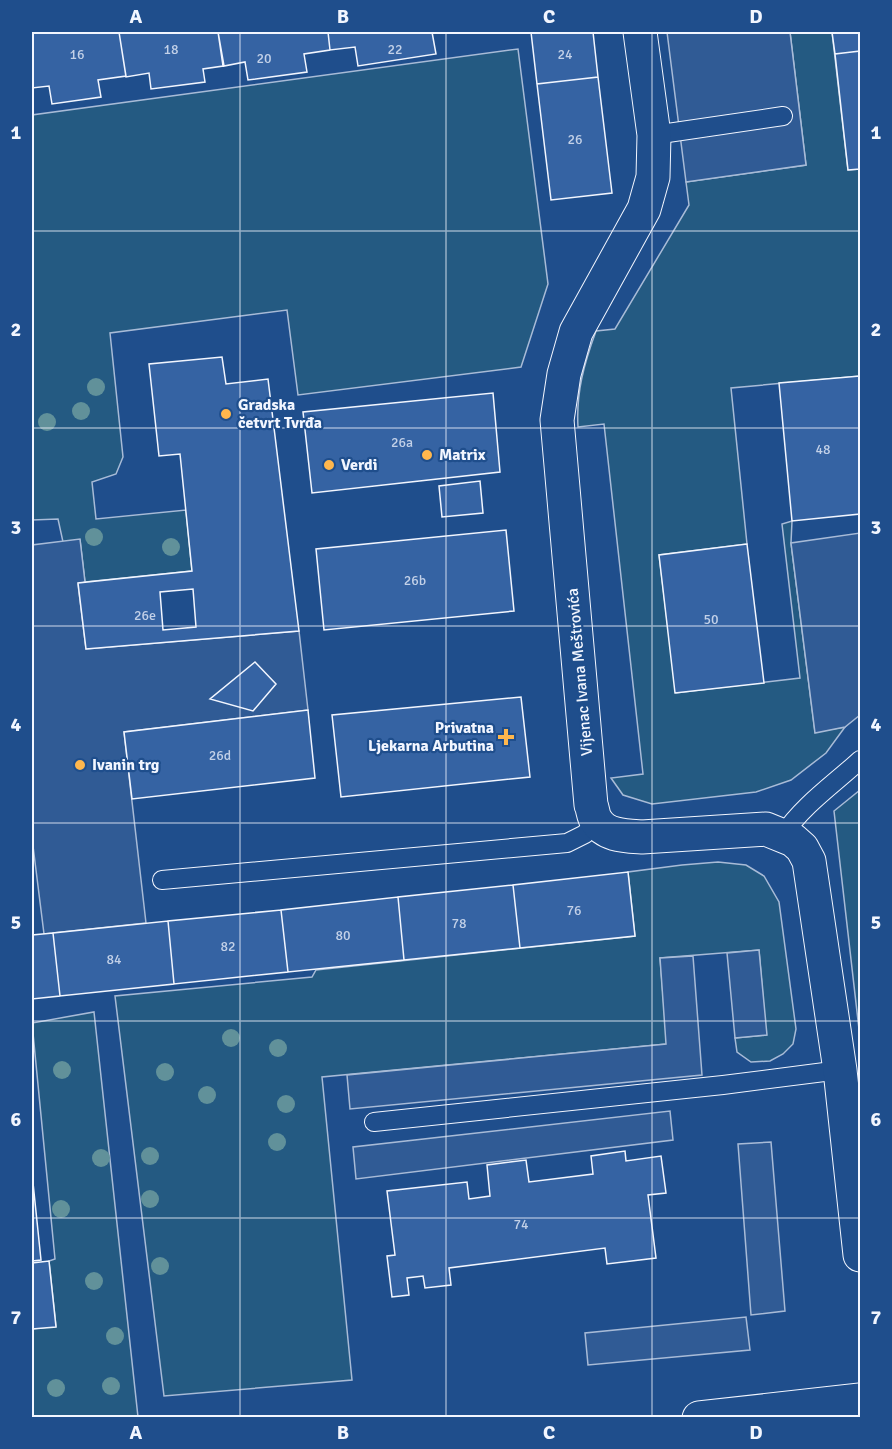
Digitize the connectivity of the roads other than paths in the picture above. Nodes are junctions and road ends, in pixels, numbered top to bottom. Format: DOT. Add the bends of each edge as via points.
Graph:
graph roads {
  1 [pos="640,32"];
  2 [pos="783,116"];
  3 [pos="654,135"];
  4 [pos="861,760"];
  5 [pos="596,820"];
  6 [pos="783,835"];
  7 [pos="162,880"];
  8 [pos="840,1070"];
  9 [pos="374,1122"];
  10 [pos="854,1139"];
  11 [pos="861,1255"];
  12 [pos="861,1400"];
  13 [pos="699,1418"];
  1 -- 3 [label="street, Vijenac Ivana Meštrovića"];
  2 -- 3 [label="lane"];
  3 -- 5 [label="street, Vijenac Ivana Meštrovića" via="653,177 644,209 576,332 557,420 590,790"];
  4 -- 6 [label="lane" via="799,814"];
  5 -- 6 [label="street" via="622,836 766,829"];
  5 -- 7 [label="lane" via="585,834 567,843"];
  6 -- 8 [label="street" via="802,848 809,861"];
  8 -- 9 [label="lane"];
  8 -- 10 [label="street"];
  10 -- 11 [label="street"];
  12 -- 13 [label="street"];
}
